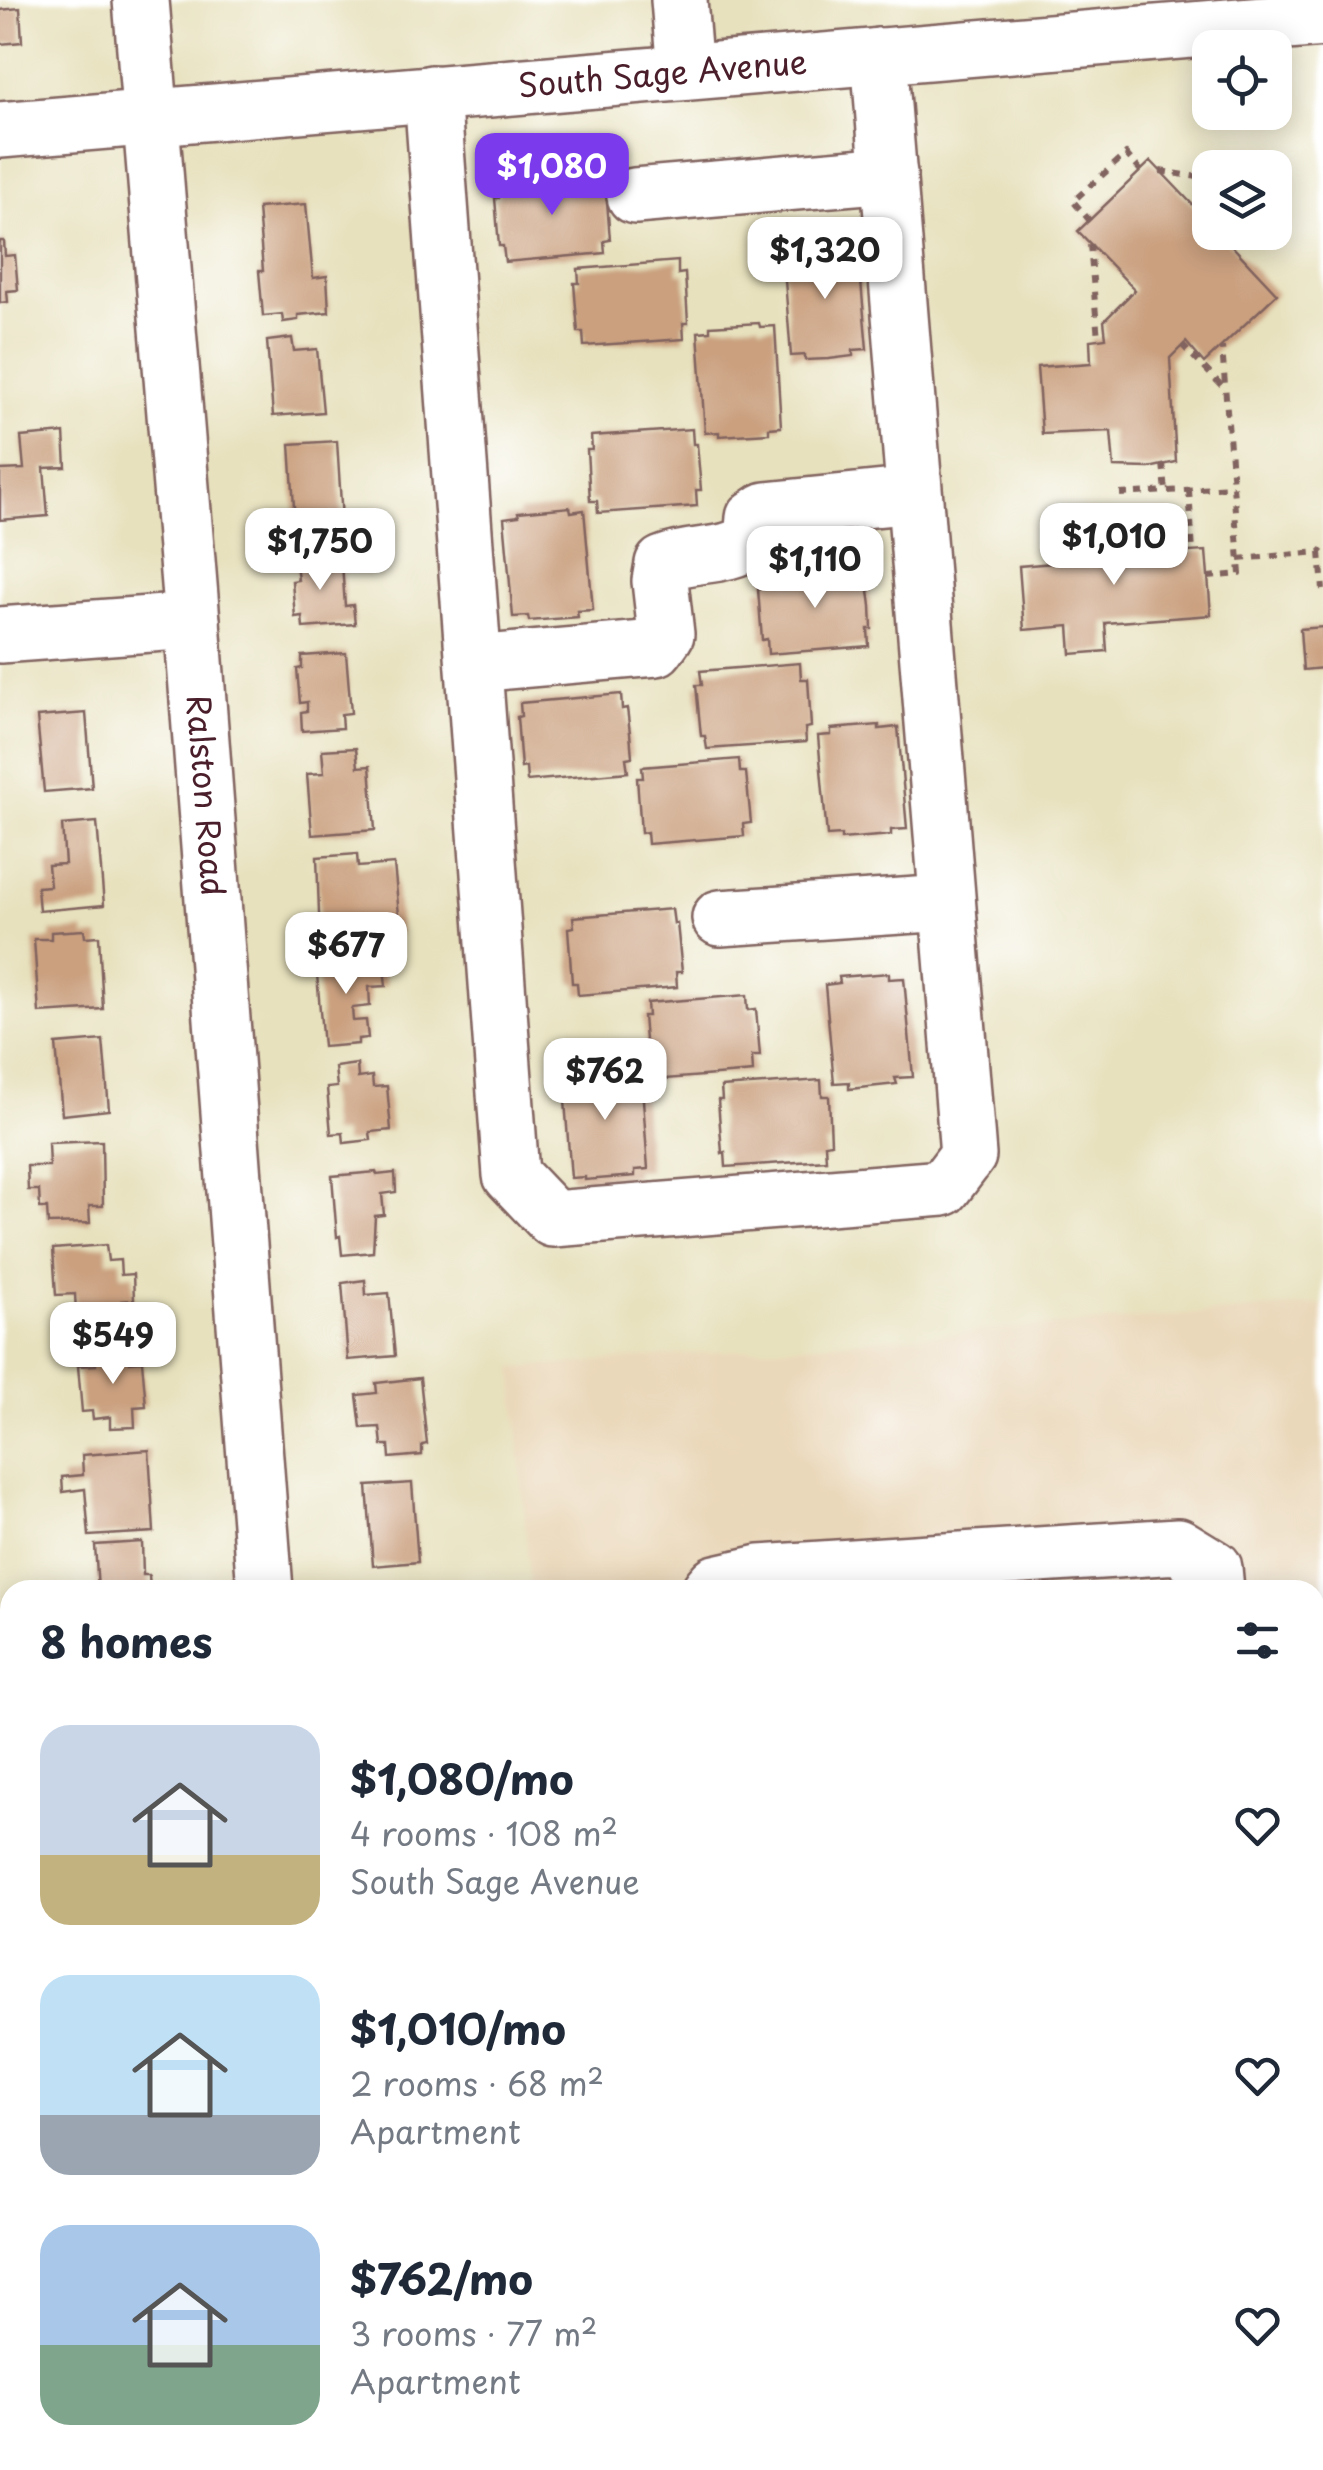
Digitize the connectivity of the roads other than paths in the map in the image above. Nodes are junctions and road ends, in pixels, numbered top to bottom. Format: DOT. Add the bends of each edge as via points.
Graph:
graph roads {
  1 [pos="141,0"];
  2 [pos="678,0"];
  3 [pos="1323,20"];
  4 [pos="1286,30"];
  5 [pos="1192,40"];
  6 [pos="879,56"];
  7 [pos="685,72"];
  8 [pos="432,93"];
  9 [pos="151,116"];
  10 [pos="0,130"];
  11 [pos="889,174"];
  12 [pos="636,196"];
  13 [pos="914,496"];
  14 [pos="192,621"];
  15 [pos="0,636"];
  16 [pos="474,664"];
  17 [pos="948,904"];
  18 [pos="720,918"];
  19 [pos="264,1580"];
  20 [pos="729,1580"];
  21 [pos="1215,1580"];
  1 -- 9 [label="street, Ralston Road"];
  2 -- 7 [label="street"];
  3 -- 4 [label="street, South Sage Avenue"];
  5 -- 6 [label="street, South Sage Avenue"];
  6 -- 7 [label="street, South Sage Avenue"];
  6 -- 11 [label="street"];
  7 -- 8 [label="street, South Sage Avenue"];
  8 -- 9 [label="street, South Sage Avenue"];
  8 -- 16 [label="street"];
  9 -- 10 [label="street, South Sage Avenue"];
  9 -- 14 [label="street, Ralston Road"];
  11 -- 12 [label="street"];
  11 -- 13 [label="street"];
  13 -- 16 [label="street" via="766,510 754,518 752,540 735,552 662,564 666,634 656,648"];
  13 -- 17 [label="street"];
  14 -- 15 [label="street"];
  14 -- 19 [label="street, Ralston Road"];
  16 -- 17 [label="street" via="511,1174 552,1219 942,1188 968,1155"];
  17 -- 18 [label="street"];
  20 -- 21 [label="street" via="1178,1546 1214,1568"];
}
